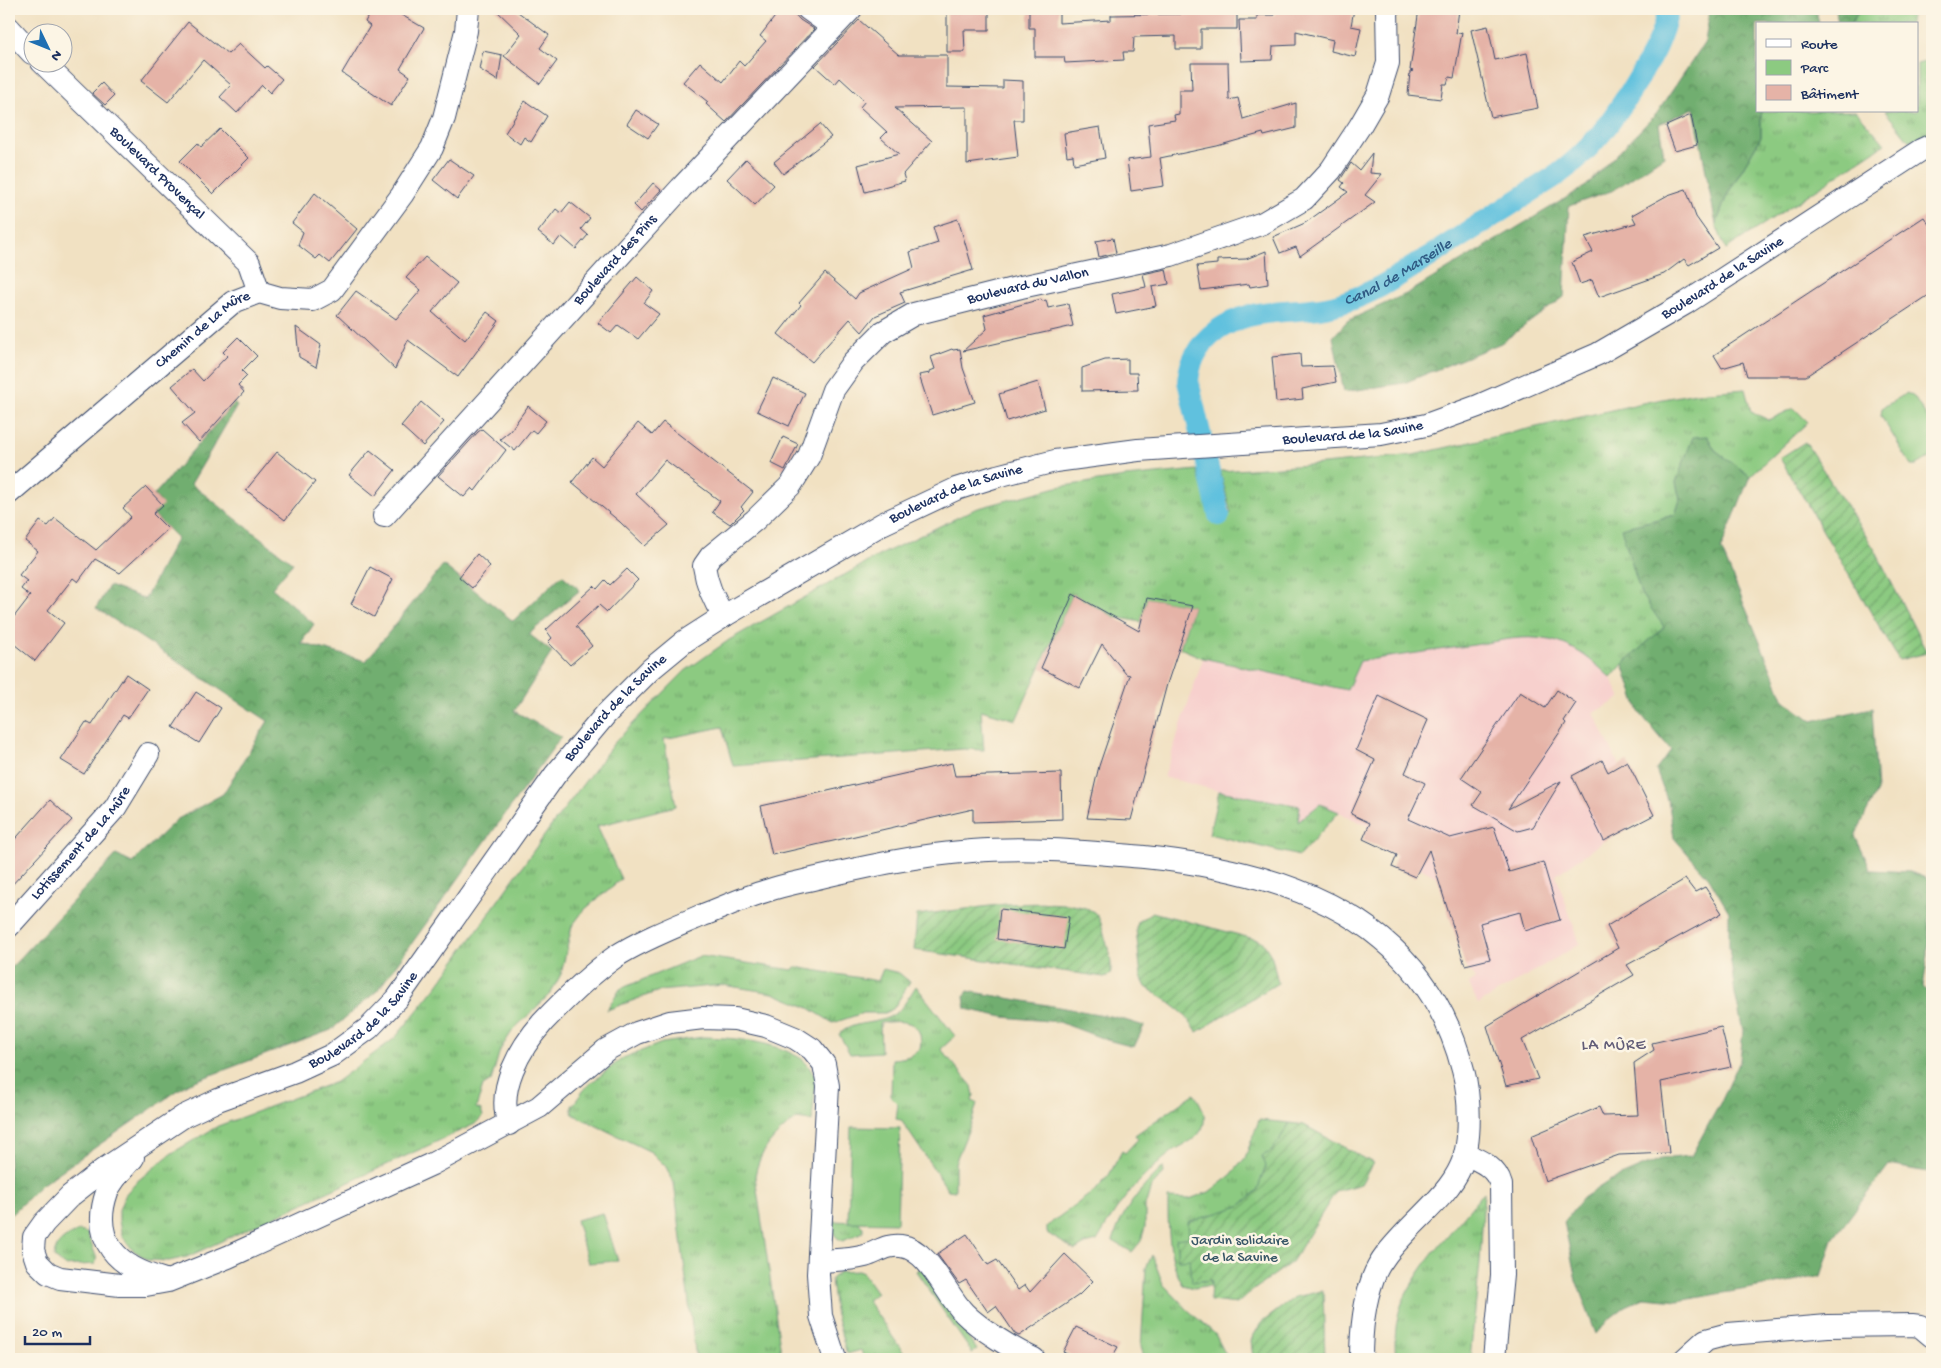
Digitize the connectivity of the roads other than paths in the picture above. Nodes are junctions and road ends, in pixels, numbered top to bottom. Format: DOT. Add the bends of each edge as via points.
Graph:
graph roads {
  1 [pos="468,9"];
  2 [pos="808,9"];
  3 [pos="851,9"];
  4 [pos="1387,9"];
  5 [pos="833,27"];
  6 [pos="9,28"];
  7 [pos="22,42"];
  8 [pos="52,72"];
  9 [pos="1932,145"];
  10 [pos="259,292"];
  11 [pos="9,493"];
  12 [pos="384,516"];
  13 [pos="724,616"];
  14 [pos="148,754"];
  15 [pos="9,926"];
  16 [pos="509,1124"];
  17 [pos="148,1140"];
  18 [pos="1465,1154"];
  19 [pos="820,1261"];
  20 [pos="168,1281"];
  21 [pos="1932,1336"];
  22 [pos="835,1359"];
  23 [pos="1034,1359"];
  24 [pos="1361,1359"];
  25 [pos="1494,1359"];
  26 [pos="1685,1359"];
  1 -- 10 [label="street, Chemin de La Mûre" via="466,31 444,118 432,148 402,195 332,290 313,300 280,298"];
  2 -- 5 [label="street"];
  3 -- 5 [label="street, Boulevard des Pins"];
  4 -- 13 [label="street, Boulevard du Vallon" via="1388,63 1378,95 1331,170 1304,199 1263,223 1171,255 914,314 883,332 853,362 833,390 809,456 791,484 704,566 712,597"];
  5 -- 12 [label="street, Boulevard des Pins" via="681,188"];
  6 -- 7 [label="street"];
  8 -- 10 [label="street, Boulevard Provençal" via="249,262"];
  9 -- 13 [label="street, Boulevard de la Savine" via="1686,303 1598,354 1478,406 1426,425 1381,434 1138,450 1055,461 997,476 956,489 882,524"];
  10 -- 11 [label="street, Chemin de La Mûre" via="233,302"];
  13 -- 17 [label="street, Boulevard de la Savine" via="685,641 651,669 606,714 555,774 397,999 369,1028 332,1055 218,1100 184,1116"];
  14 -- 15 [label="street, Lotissement de La Mûre" via="115,808"];
  16 -- 18 [label="street" via="505,1096 510,1076 533,1033 570,993 617,956 679,925 766,891 878,864 971,851 1068,850 1187,862 1265,879 1328,905 1380,937 1420,979 1450,1029 1467,1095"];
  16 -- 19 [label="street" via="538,1107 606,1050 636,1033 670,1022 735,1019 766,1026 795,1038 812,1049 824,1064 828,1086"];
  16 -- 20 [label="street" via="432,1164"];
  17 -- 20 [label="street, Boulevard de la Savine" via="108,1191 101,1223 114,1254 144,1274"];
  17 -- 20 [label="street, Boulevard de la Savine" via="70,1196 34,1237 33,1250 37,1262 48,1273 60,1278 120,1285"];
  18 -- 24 [label="street" via="1451,1183 1388,1252 1374,1277 1365,1312"];
  18 -- 25 [label="street" via="1489,1165 1498,1175 1501,1185 1502,1275"];
  19 -- 22 [label="street" via="821,1316"];
  19 -- 23 [label="street" via="865,1256 883,1248 901,1246 916,1250 966,1315"];
  21 -- 26 [label="street" via="1920,1326 1912,1325 1828,1326 1736,1333 1706,1340"];
}
